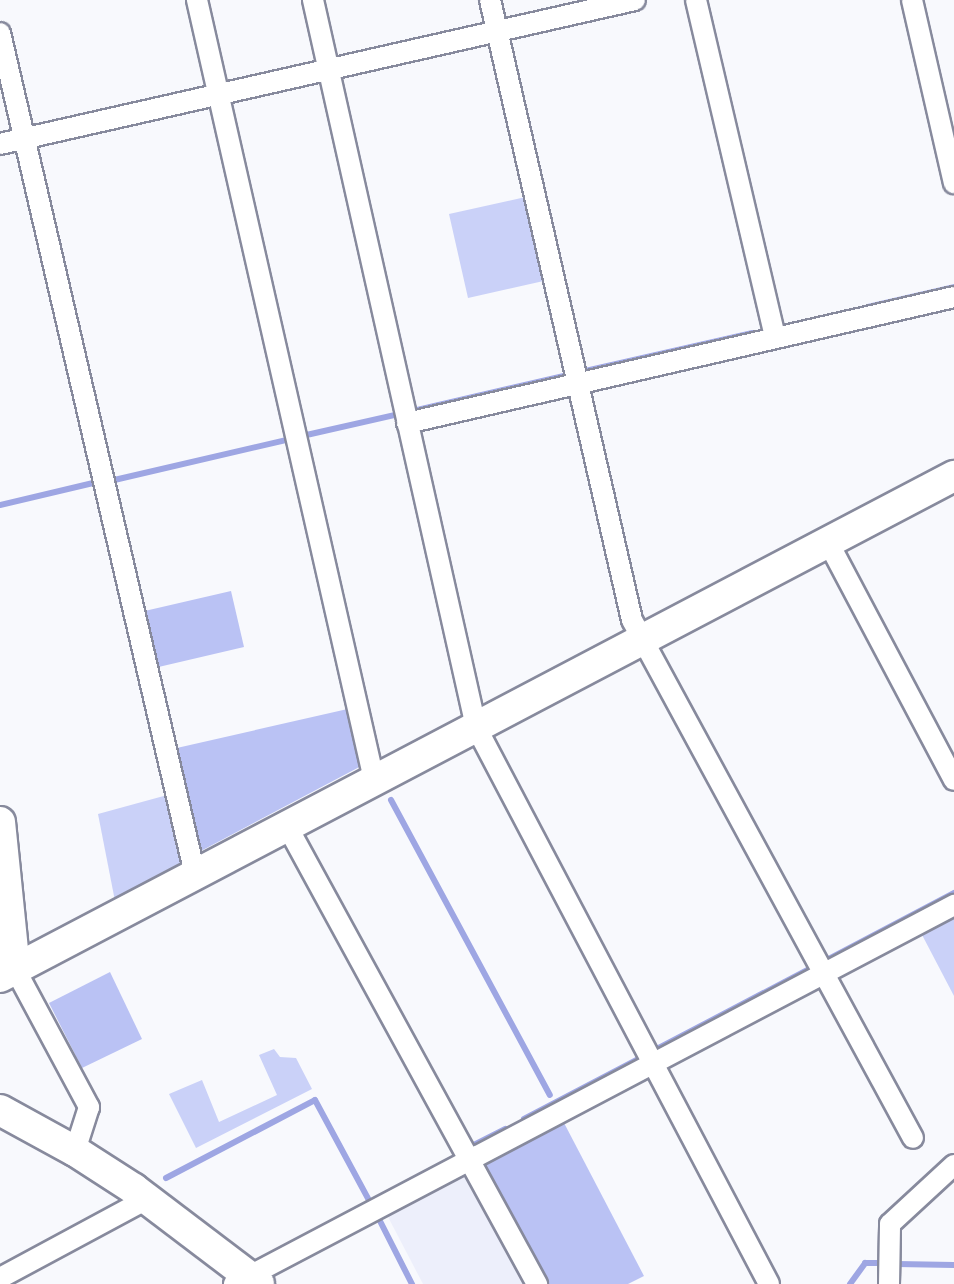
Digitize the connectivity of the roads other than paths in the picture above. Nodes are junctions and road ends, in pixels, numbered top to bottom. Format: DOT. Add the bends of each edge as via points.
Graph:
graph roads {
  1 [pos="197,0"];
  2 [pos="312,0"];
  3 [pos="490,0"];
  4 [pos="635,0"];
  5 [pos="696,0"];
  6 [pos="912,0"];
  7 [pos="498,31"];
  8 [pos="0,34"];
  9 [pos="328,70"];
  10 [pos="218,94"];
  11 [pos="23,138"];
  12 [pos="0,144"];
  13 [pos="954,183"];
  14 [pos="954,297"];
  15 [pos="774,338"];
  16 [pos="578,384"];
  17 [pos="407,423"];
  18 [pos="954,476"];
  19 [pos="828,542"];
  20 [pos="644,639"];
  21 [pos="476,727"];
  22 [pos="374,780"];
  23 [pos="954,780"];
  24 [pos="0,822"];
  25 [pos="287,826"];
  26 [pos="2,870"];
  27 [pos="195,874"];
  28 [pos="954,905"];
  29 [pos="8,973"];
  30 [pos="825,974"];
  31 [pos="652,1065"];
  32 [pos="0,1110"];
  33 [pos="913,1138"];
  34 [pos="75,1150"];
  35 [pos="470,1162"];
  36 [pos="954,1165"];
  37 [pos="147,1199"];
  38 [pos="0,1278"];
  39 [pos="247,1281"];
  40 [pos="537,1284"];
  41 [pos="768,1284"];
  42 [pos="888,1284"];
  1 -- 10 [label="street"];
  2 -- 9 [label="street"];
  3 -- 7 [label="street"];
  4 -- 7 [label="street"];
  5 -- 15 [label="street"];
  6 -- 13 [label="street"];
  7 -- 9 [label="street"];
  7 -- 16 [label="street"];
  8 -- 11 [label="street"];
  9 -- 10 [label="street"];
  9 -- 17 [label="street"];
  10 -- 11 [label="street"];
  10 -- 22 [label="street"];
  11 -- 12 [label="street"];
  11 -- 27 [label="street"];
  14 -- 15 [label="street"];
  15 -- 16 [label="street"];
  16 -- 17 [label="street"];
  16 -- 20 [label="street" via="632,620"];
  17 -- 21 [label="street"];
  18 -- 19 [label="street"];
  19 -- 20 [label="street"];
  19 -- 23 [label="street"];
  20 -- 21 [label="street"];
  20 -- 30 [label="street"];
  21 -- 22 [label="street"];
  21 -- 31 [label="street"];
  22 -- 25 [label="street"];
  24 -- 26 [label="street"];
  25 -- 27 [label="street"];
  25 -- 35 [label="street"];
  26 -- 29 [label="street"];
  27 -- 29 [label="street"];
  28 -- 30 [label="street"];
  29 -- 34 [label="street" via="89,1108"];
  30 -- 31 [label="street"];
  30 -- 33 [label="street"];
  31 -- 35 [label="street"];
  31 -- 41 [label="street"];
  32 -- 34 [label="street"];
  34 -- 37 [label="street"];
  35 -- 39 [label="street"];
  35 -- 40 [label="street"];
  36 -- 42 [label="street" via="890,1224"];
  37 -- 38 [label="street"];
  37 -- 39 [label="street"];
}
